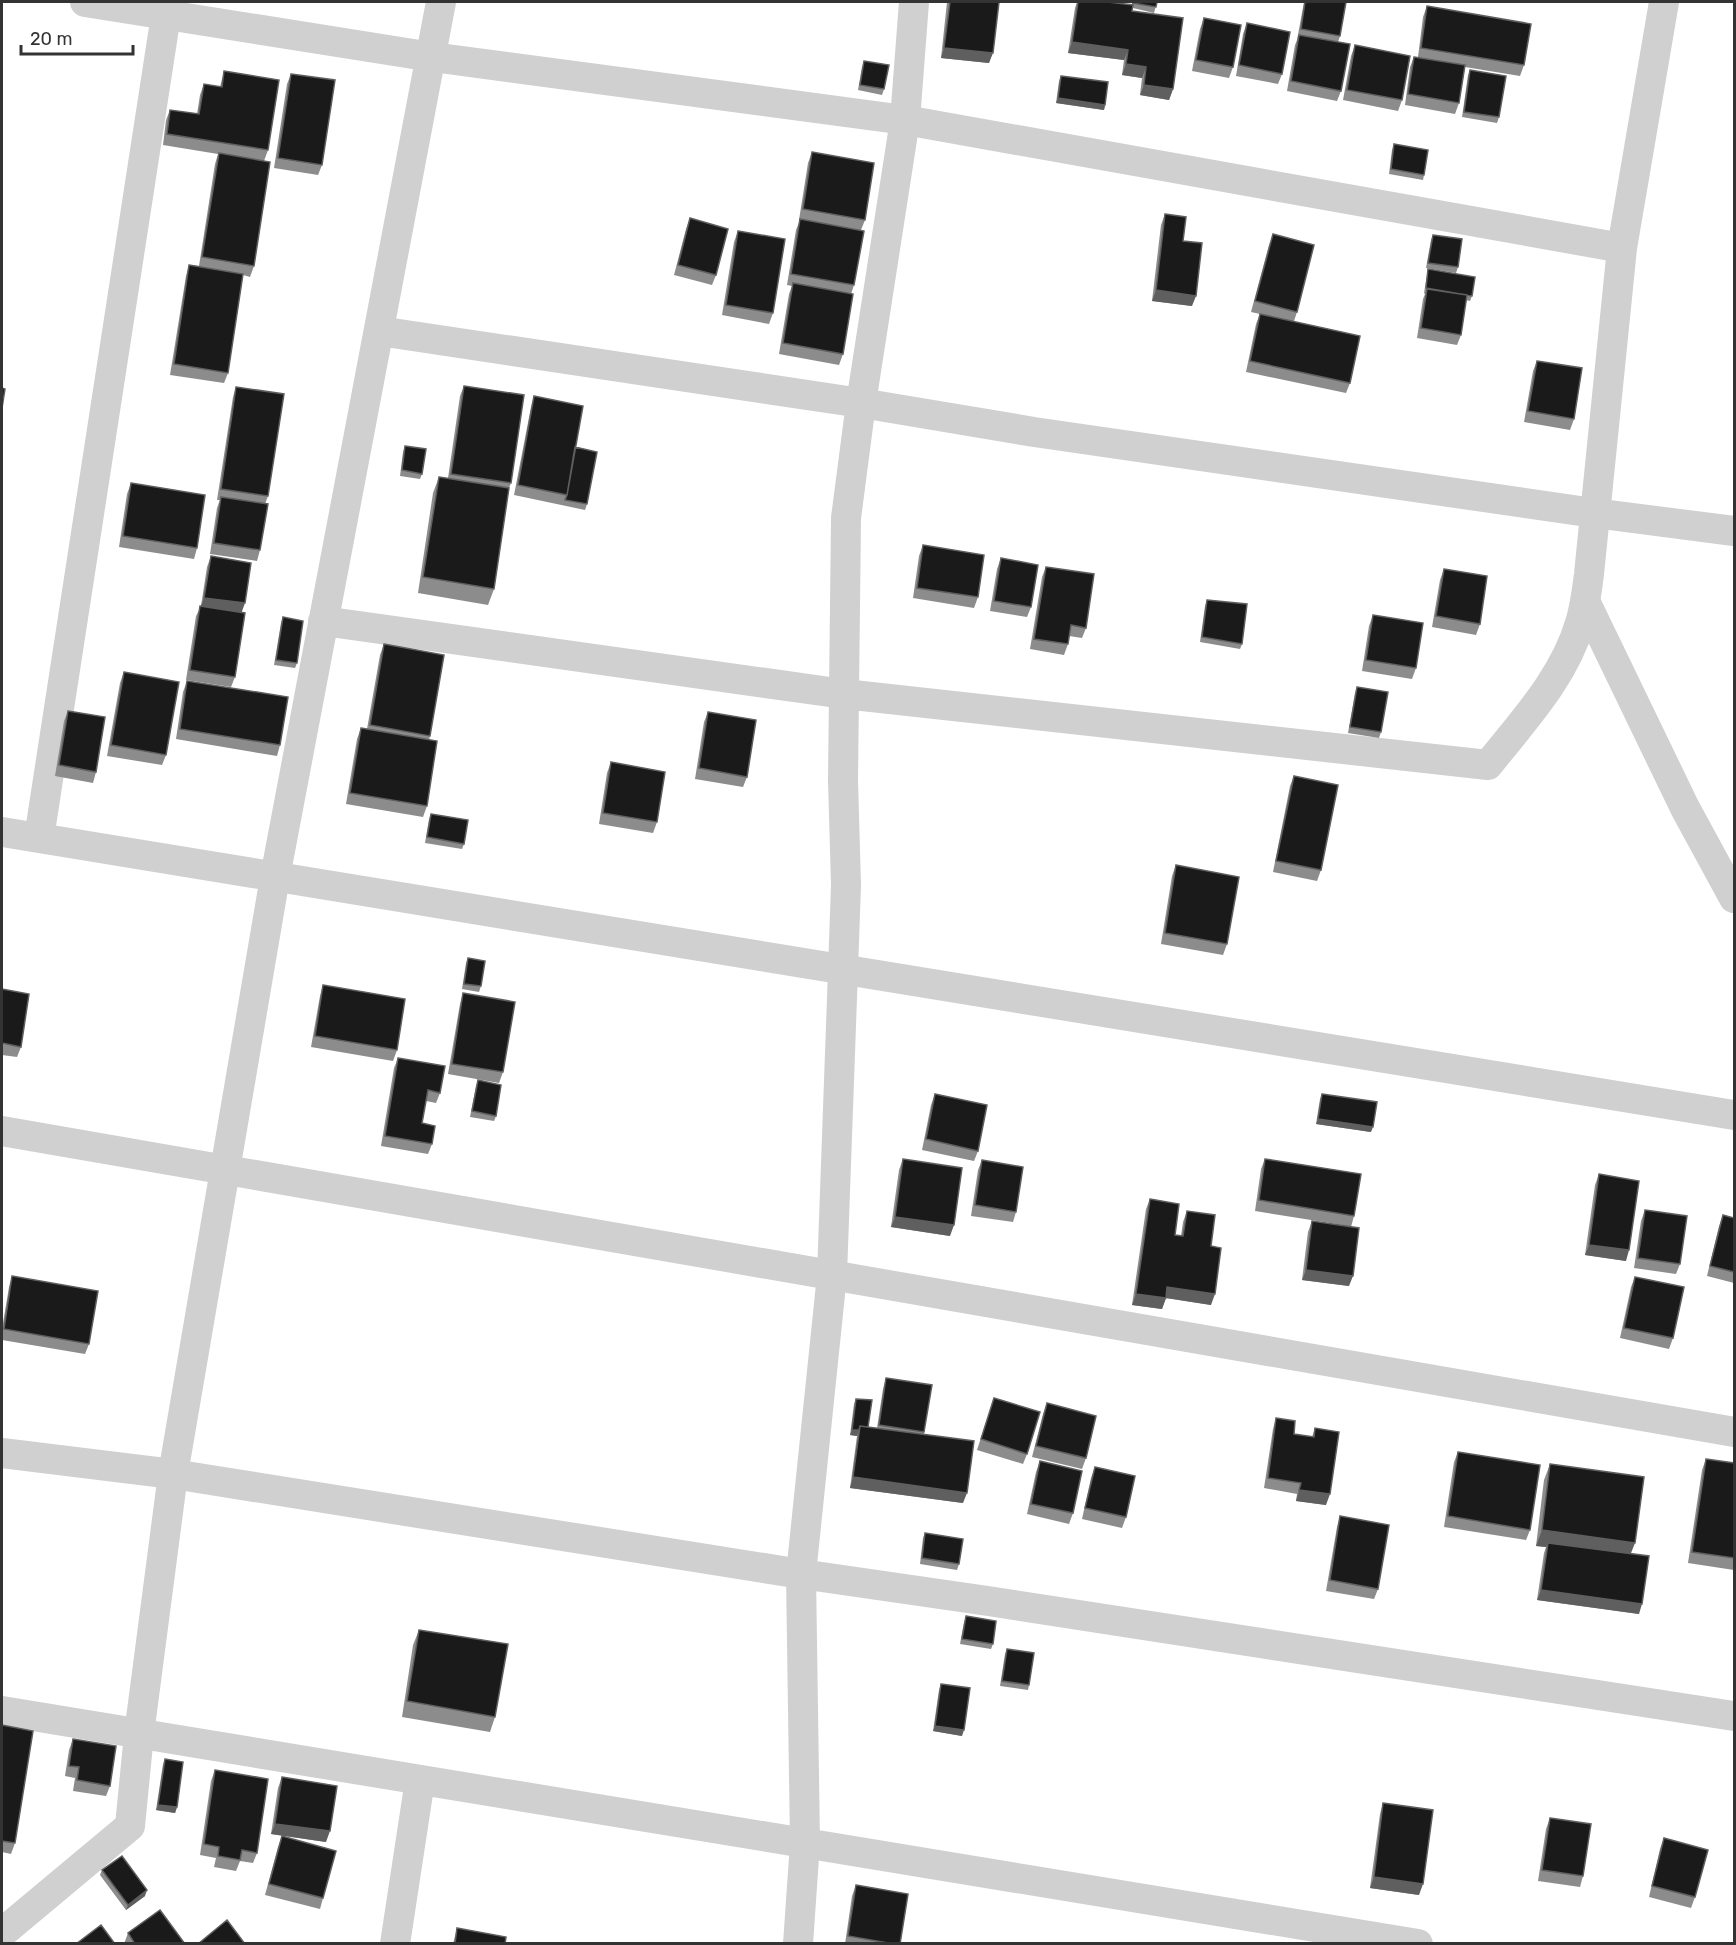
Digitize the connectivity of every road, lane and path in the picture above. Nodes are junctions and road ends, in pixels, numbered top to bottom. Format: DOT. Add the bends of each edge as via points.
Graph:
graph roads {
  1 [pos="85,2"];
  2 [pos="441,2"];
  3 [pos="914,2"];
  4 [pos="1664,2"];
  5 [pos="167,8"];
  6 [pos="432,57"];
  7 [pos="905,120"];
  8 [pos="1622,248"];
  9 [pos="379,331"];
  10 [pos="861,403"];
  11 [pos="1594,513"];
  12 [pos="1734,531"];
  13 [pos="1585,601"];
  14 [pos="323,621"];
  15 [pos="844,694"];
  16 [pos="2,832"];
  17 [pos="39,838"];
  18 [pos="275,877"];
  19 [pos="1734,898"];
  20 [pos="843,970"];
  21 [pos="1734,1115"];
  22 [pos="2,1131"];
  23 [pos="225,1170"];
  24 [pos="832,1275"];
  25 [pos="1734,1432"];
  26 [pos="2,1453"];
  27 [pos="173,1474"];
  28 [pos="801,1574"];
  29 [pos="2,1711"];
  30 [pos="1734,1716"];
  31 [pos="139,1734"];
  32 [pos="420,1779"];
  33 [pos="805,1843"];
  34 [pos="2,1933"];
  35 [pos="395,1944"];
  36 [pos="798,1944"];
  37 [pos="1418,1944"];
  1 -- 5 [label="street"];
  2 -- 6 [label="street"];
  3 -- 7 [label="street"];
  4 -- 8 [label="street"];
  5 -- 6 [label="street"];
  5 -- 17 [label="street"];
  6 -- 7 [label="street"];
  6 -- 9 [label="street"];
  7 -- 8 [label="street"];
  7 -- 10 [label="street"];
  8 -- 11 [label="street"];
  9 -- 10 [label="street"];
  9 -- 14 [label="street"];
  10 -- 11 [label="street" via="1034,432"];
  10 -- 15 [label="street" via="846,518"];
  11 -- 12 [label="street"];
  11 -- 13 [label="street"];
  13 -- 15 [label="street" via="1580,624 1557,674 1488,765"];
  13 -- 19 [label="street" via="1685,808"];
  14 -- 15 [label="street"];
  14 -- 18 [label="street"];
  15 -- 20 [label="street"];
  16 -- 17 [label="street"];
  17 -- 18 [label="street"];
  18 -- 20 [label="street"];
  18 -- 23 [label="street"];
  20 -- 21 [label="street"];
  20 -- 24 [label="street"];
  22 -- 23 [label="street"];
  23 -- 24 [label="street"];
  23 -- 27 [label="street"];
  24 -- 25 [label="street"];
  24 -- 28 [label="street"];
  26 -- 27 [label="street"];
  27 -- 28 [label="street"];
  27 -- 31 [label="street"];
  28 -- 30 [label="street"];
  28 -- 33 [label="street"];
  29 -- 31 [label="street"];
  31 -- 32 [label="street"];
  31 -- 34 [label="street" via="130,1826"];
  32 -- 33 [label="street"];
  32 -- 35 [label="street"];
  33 -- 36 [label="street"];
  33 -- 37 [label="street"];
}
